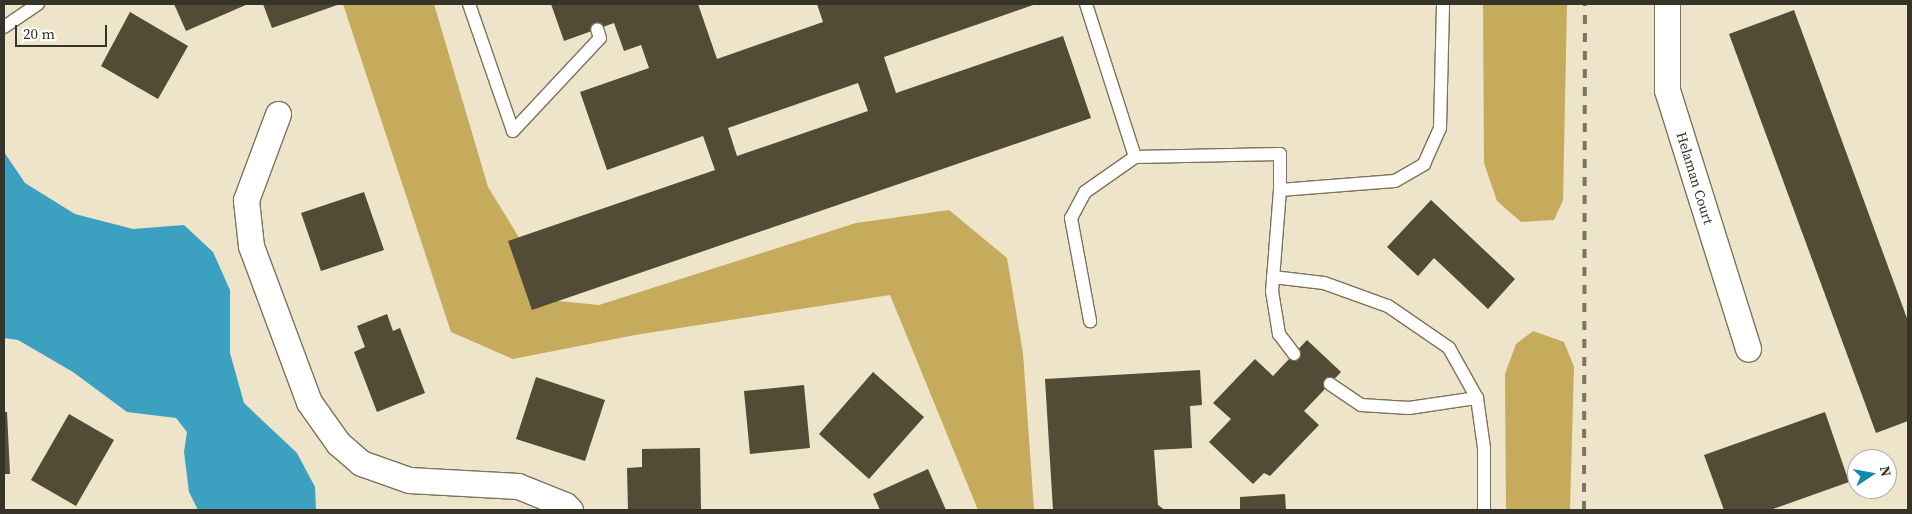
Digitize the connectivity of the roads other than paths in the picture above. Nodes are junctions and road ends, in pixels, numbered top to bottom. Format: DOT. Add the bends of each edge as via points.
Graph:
graph roads {
  1 [pos="38,4"];
  2 [pos="469,4"];
  3 [pos="1086,4"];
  4 [pos="1443,4"];
  5 [pos="1667,4"];
  6 [pos="4,27"];
  7 [pos="597,29"];
  8 [pos="278,114"];
  9 [pos="1135,157"];
  10 [pos="1280,190"];
  11 [pos="1273,277"];
  12 [pos="1090,321"];
  13 [pos="1748,349"];
  14 [pos="1294,354"];
  15 [pos="1330,384"];
  16 [pos="1477,398"];
  17 [pos="570,510"];
  18 [pos="1484,510"];
  1 -- 6 [label="lane"];
  2 -- 7 [label="lane" via="514,131 600,38"];
  3 -- 9 [label="lane"];
  4 -- 10 [label="lane" via="1440,128 1424,164 1395,181"];
  5 -- 13 [label="street, Helaman Court" via="1667,90"];
  8 -- 17 [label="street" via="246,200 251,246 309,402 338,443 361,463 409,480 518,486"];
  9 -- 10 [label="lane" via="1280,154"];
  9 -- 12 [label="lane" via="1085,192 1071,218"];
  10 -- 11 [label="lane"];
  11 -- 14 [label="lane" via="1279,334"];
  11 -- 16 [label="lane" via="1324,283 1388,306 1449,348"];
  15 -- 16 [label="lane" via="1361,405 1409,408"];
  16 -- 18 [label="lane" via="1484,448"];
}
